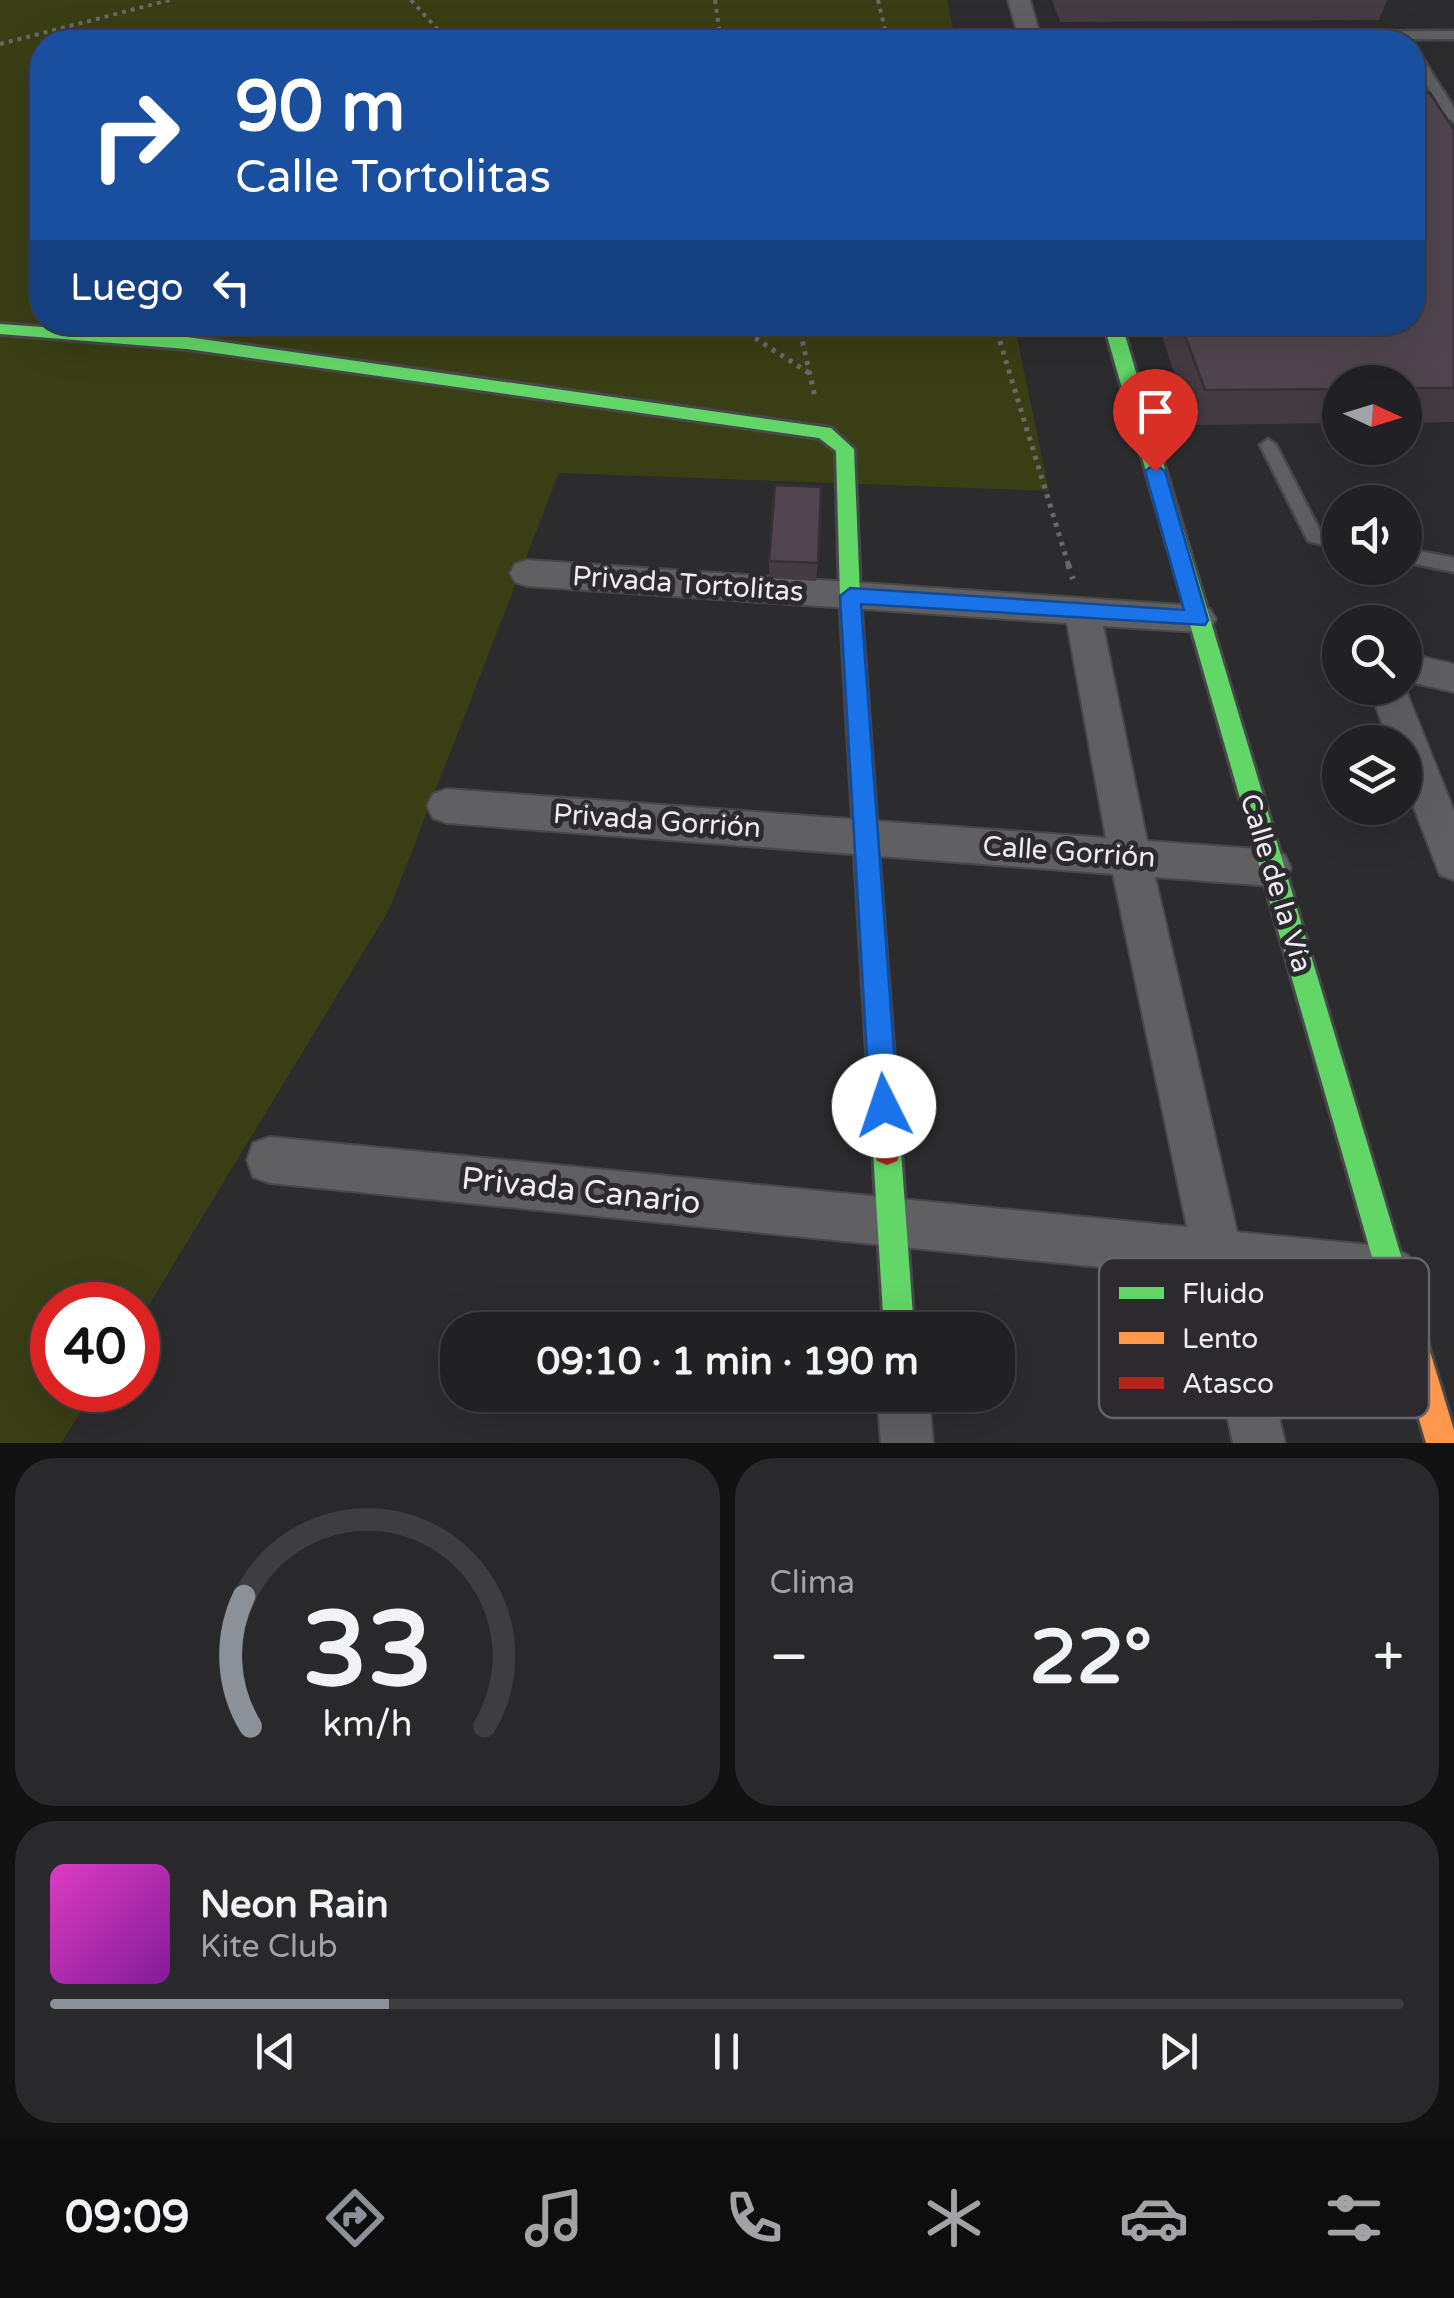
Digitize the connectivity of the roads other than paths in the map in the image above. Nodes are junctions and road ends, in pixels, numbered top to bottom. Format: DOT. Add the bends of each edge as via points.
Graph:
graph roads {
  1 [pos="1019,0"];
  2 [pos="1028,30"];
  3 [pos="1454,35"];
  4 [pos="1425,37"];
  5 [pos="1425,79"];
  6 [pos="1454,118"];
  7 [pos="0,330"];
  8 [pos="30,332"];
  9 [pos="78,335"];
  10 [pos="1116,335"];
  11 [pos="1268,445"];
  12 [pos="1322,538"];
  13 [pos="1422,558"];
  14 [pos="1454,565"];
  15 [pos="526,573"];
  16 [pos="850,596"];
  17 [pos="1082,611"];
  18 [pos="1198,620"];
  19 [pos="1422,670"];
  20 [pos="1454,678"];
  21 [pos="1394,705"];
  22 [pos="447,806"];
  23 [pos="867,836"];
  24 [pos="1130,857"];
  25 [pos="1454,862"];
  26 [pos="1272,868"];
  27 [pos="270,1160"];
  28 [pos="892,1222"];
  29 [pos="1219,1255"];
  30 [pos="1220,1258"];
  31 [pos="1250,1258"];
  32 [pos="1388,1258"];
  33 [pos="898,1312"];
  34 [pos="1429,1399"];
  35 [pos="904,1412"];
  36 [pos="1254,1418"];
  37 [pos="906,1443"];
  38 [pos="1259,1443"];
  39 [pos="1442,1443"];
  1 -- 2 [label="street"];
  3 -- 4 [label="lane"];
  5 -- 6 [label="lane"];
  7 -- 8 [label="street"];
  9 -- 16 [label="street" via="188,342 824,432 845,449"];
  10 -- 18 [label="street, Calle de la Vía"];
  11 -- 12 [label="lane" via="1314,536"];
  13 -- 14 [label="lane"];
  15 -- 16 [label="street, Privada Tortolitas"];
  16 -- 17 [label="street, Privada Tortolitas"];
  16 -- 23 [label="street"];
  17 -- 18 [label="street, Privada Tortolitas"];
  17 -- 24 [label="street"];
  18 -- 26 [label="street, Calle de la Vía"];
  19 -- 20 [label="street"];
  21 -- 25 [label="street"];
  22 -- 23 [label="street, Privada Gorrión"];
  23 -- 24 [label="street, Calle Gorrión"];
  23 -- 28 [label="street"];
  24 -- 26 [label="street, Calle Gorrión"];
  24 -- 29 [label="street"];
  26 -- 32 [label="street, Calle de la Vía"];
  27 -- 28 [label="street, Privada Canario"];
  28 -- 29 [label="street, Privada Canario"];
  28 -- 33 [label="street"];
  29 -- 30 [label="street"];
  29 -- 31 [label="street, Privada Canario"];
  34 -- 39 [label="street, Calle de la Vía"];
  35 -- 37 [label="street"];
  36 -- 38 [label="street"];
}
